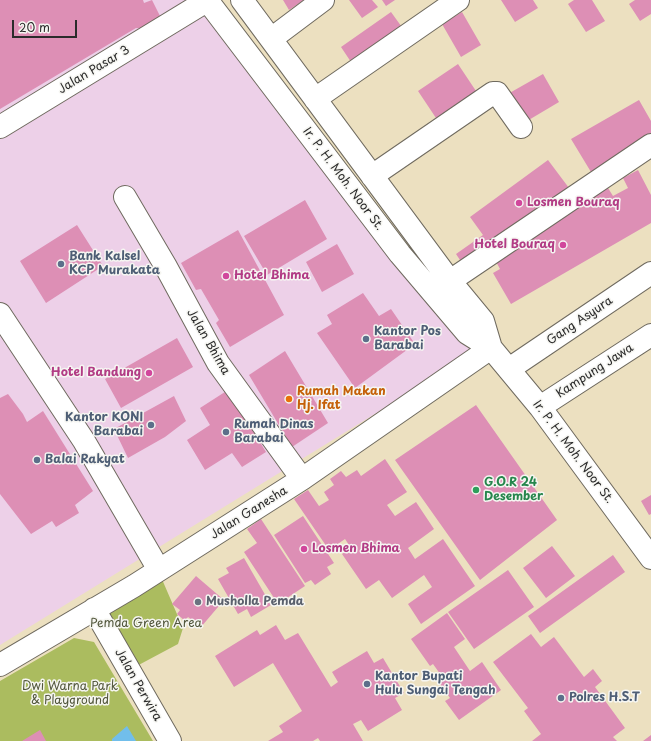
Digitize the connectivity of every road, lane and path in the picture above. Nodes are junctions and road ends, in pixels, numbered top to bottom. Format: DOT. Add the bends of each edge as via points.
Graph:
graph roads {
  1 [pos="207,0"];
  2 [pos="242,0"];
  3 [pos="323,0"];
  4 [pos="458,0"];
  5 [pos="271,39"];
  6 [pos="315,98"];
  7 [pos="0,127"];
  8 [pos="520,127"];
  9 [pos="651,145"];
  10 [pos="372,176"];
  11 [pos="125,197"];
  12 [pos="651,273"];
  13 [pos="450,281"];
  14 [pos="0,314"];
  15 [pos="651,335"];
  16 [pos="491,348"];
  17 [pos="509,369"];
  18 [pos="540,407"];
  19 [pos="302,479"];
  20 [pos="651,558"];
  21 [pos="159,570"];
  22 [pos="94,609"];
  23 [pos="0,665"];
  24 [pos="170,741"];
  1 -- 7 [label="street, Jalan Pasar 3"];
  1 -- 16 [label="street, Ir. P. H. Moh. Noor St." via="400,254 467,333"];
  2 -- 5 [label="street, Ir. P. H. Moh. Noor St."];
  3 -- 5 [label="street"];
  4 -- 6 [label="street"];
  5 -- 6 [label="street, Ir. P. H. Moh. Noor St."];
  6 -- 10 [label="street, Ir. P. H. Moh. Noor St."];
  8 -- 10 [label="street" via="502,99 494,93"];
  9 -- 13 [label="street"];
  10 -- 13 [label="street, Ir. P. H. Moh. Noor St."];
  11 -- 19 [label="street, Jalan Bhima" via="218,363"];
  12 -- 17 [label="street, Gang Asyura"];
  13 -- 16 [label="street, Ir. P. H. Moh. Noor St." via="483,321"];
  14 -- 21 [label="street" via="84,441"];
  15 -- 18 [label="street, Kampung Jawa"];
  16 -- 17 [label="street, Ir. P. H. Moh. Noor St."];
  16 -- 19 [label="street, Jalan Ganesha"];
  17 -- 18 [label="street, Ir. P. H. Moh. Noor St."];
  18 -- 20 [label="street, Ir. P. H. Moh. Noor St."];
  19 -- 21 [label="street, Jalan Ganesha"];
  21 -- 22 [label="street, Jalan Ganesha"];
  22 -- 23 [label="street, Jalan Ganesha"];
  22 -- 24 [label="street, Jalan Perwira"];
}
